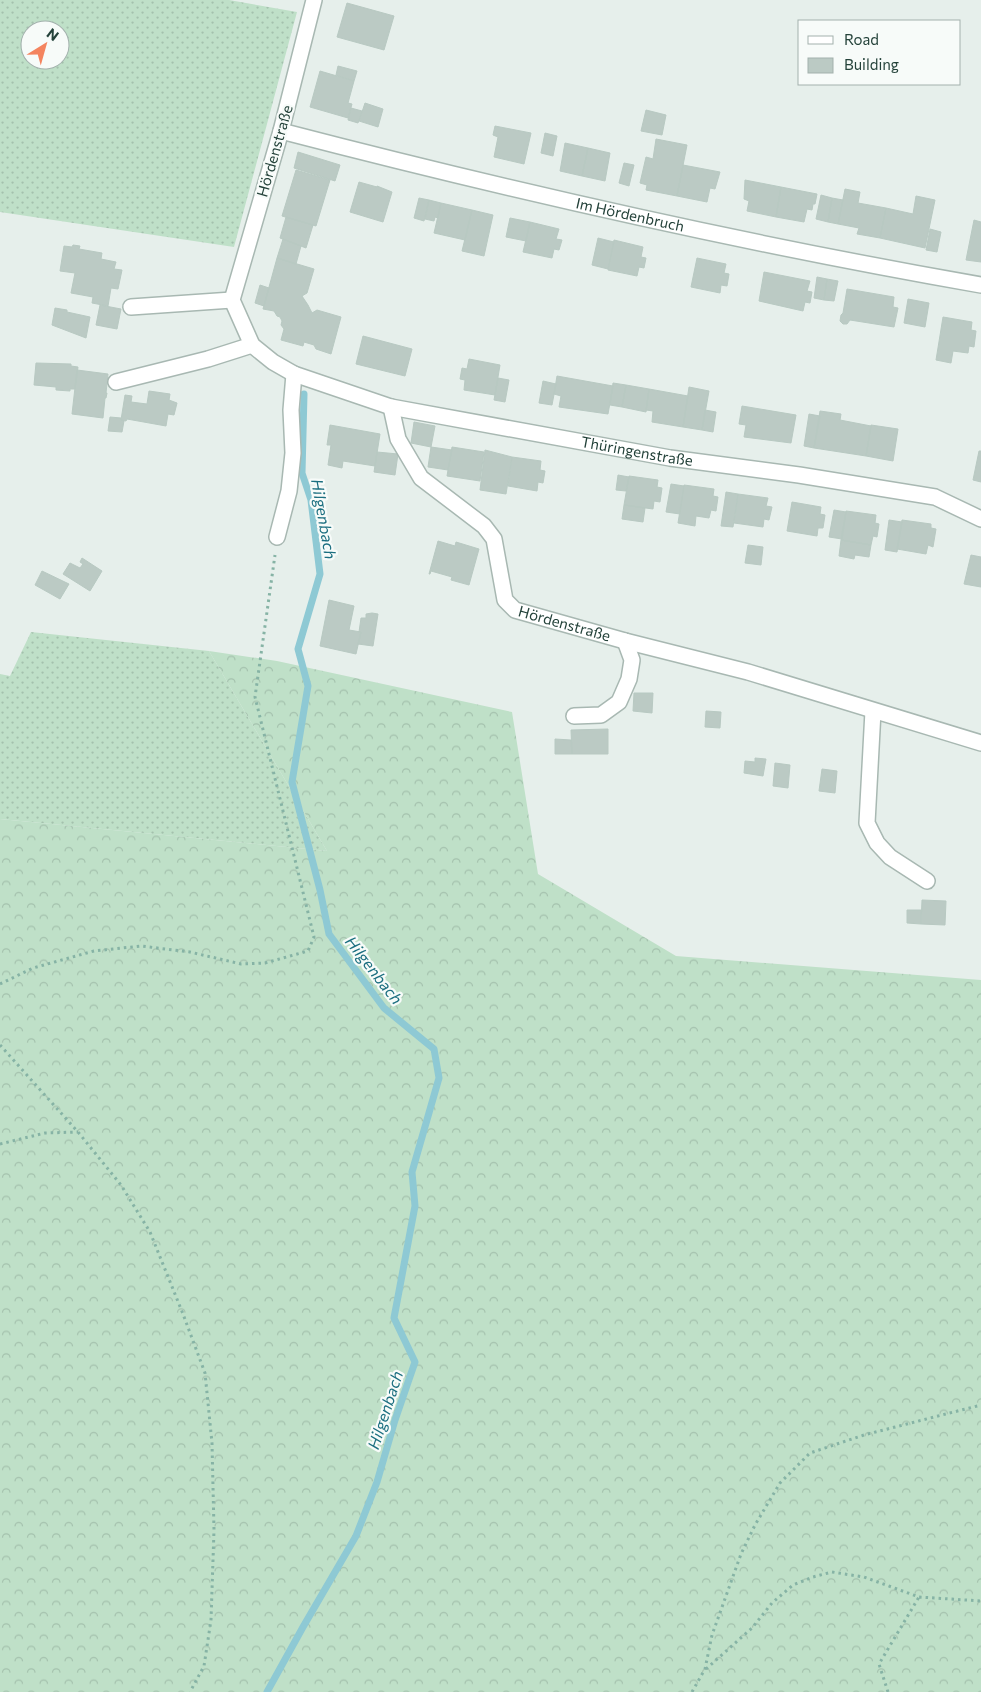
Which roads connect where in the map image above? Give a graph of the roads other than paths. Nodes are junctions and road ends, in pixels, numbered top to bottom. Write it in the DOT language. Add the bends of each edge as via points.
graph roads {
  1 [pos="314,0"];
  2 [pos="281,131"];
  3 [pos="981,285"];
  4 [pos="232,300"];
  5 [pos="131,307"];
  6 [pos="252,345"];
  7 [pos="294,374"];
  8 [pos="116,382"];
  9 [pos="391,407"];
  10 [pos="981,519"];
  11 [pos="277,537"];
  12 [pos="625,641"];
  13 [pos="872,711"];
  14 [pos="574,716"];
  15 [pos="981,743"];
  16 [pos="928,881"];
  1 -- 2 [label="street, Hördenstraße"];
  2 -- 3 [label="street, Im Hördenbruch" via="444,173 674,225"];
  2 -- 4 [label="street, Hördenstraße"];
  4 -- 5 [label="street"];
  4 -- 6 [label="street"];
  6 -- 7 [label="street"];
  6 -- 8 [label="street"];
  7 -- 9 [label="street, Thüringenstraße"];
  7 -- 11 [label="street" via="291,410 293,453"];
  9 -- 10 [label="street, Thüringenstraße" via="670,458 935,497"];
  9 -- 12 [label="street, Hördenstraße" via="398,439 421,478 484,526 494,539 505,600 515,610"];
  12 -- 13 [label="street, Hördenstraße" via="748,672"];
  12 -- 14 [label="street, Hördenstraße" via="632,660 629,679 619,702 601,715"];
  13 -- 15 [label="street, Hördenstraße"];
  13 -- 16 [label="street" via="867,823 876,843 890,857"];
}
